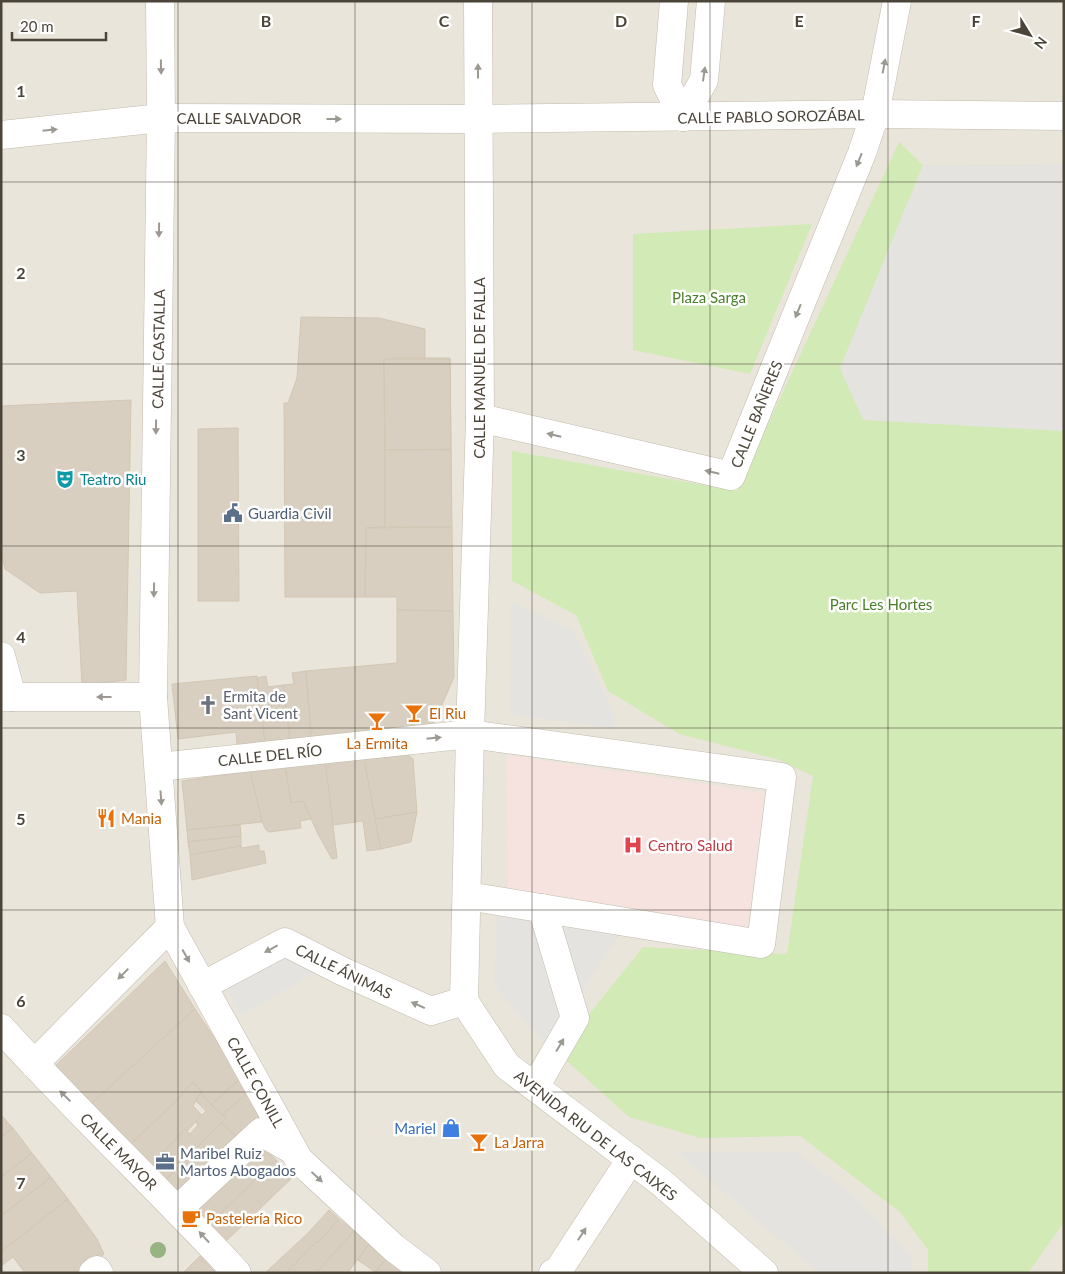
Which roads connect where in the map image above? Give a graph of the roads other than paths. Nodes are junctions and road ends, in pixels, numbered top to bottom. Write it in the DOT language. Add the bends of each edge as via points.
graph roads {
  1 [pos="160,1"];
  2 [pos="478,1"];
  3 [pos="674,1"];
  4 [pos="711,1"];
  5 [pos="897,1"];
  6 [pos="875,114"];
  7 [pos="1064,116"];
  8 [pos="683,117"];
  9 [pos="161,118"];
  10 [pos="478,120"];
  11 [pos="1,135"];
  12 [pos="480,418"];
  13 [pos="1,656"];
  14 [pos="153,698"];
  15 [pos="5,700"];
  16 [pos="470,734"];
  17 [pos="159,767"];
  18 [pos="466,896"];
  19 [pos="542,908"];
  20 [pos="170,927"];
  21 [pos="202,986"];
  22 [pos="464,1001"];
  23 [pos="1,1028"];
  24 [pos="34,1064"];
  25 [pos="535,1087"];
  26 [pos="294,1150"];
  27 [pos="631,1160"];
  28 [pos="177,1210"];
  29 [pos="237,1273"];
  30 [pos="427,1273"];
  31 [pos="553,1273"];
  32 [pos="764,1273"];
  1 -- 9 [label="street, CALLE CASTALLA, one-way"];
  10 -- 2 [label="street, CALLE MANUEL DE FALLA, one-way"];
  3 -- 8 [label="street" via="667,84"];
  8 -- 4 [label="street, one-way" via="704,80"];
  6 -- 5 [label="street, one-way"];
  6 -- 7 [label="street, CALLE PABLO SOROZÁBAL"];
  6 -- 8 [label="street, CALLE PABLO SOROZÁBAL"];
  6 -- 12 [label="street, CALLE BAÑERES, one-way" via="731,476"];
  8 -- 10 [label="street, CALLE PABLO SOROZÁBAL"];
  9 -- 10 [label="street, CALLE SALVADOR, one-way"];
  11 -- 9 [label="street, CALLE SALVADOR, one-way"];
  9 -- 14 [label="street, CALLE CASTALLA, one-way"];
  10 -- 12 [label="street, CALLE MANUEL DE FALLA"];
  12 -- 16 [label="street, CALLE MANUEL DE FALLA"];
  13 -- 15 [label="street"];
  14 -- 15 [label="street, one-way"];
  14 -- 17 [label="street, CALLE CASTALLA"];
  17 -- 16 [label="street, CALLE DEL RÍO, one-way"];
  16 -- 18 [label="street"];
  16 -- 19 [label="street, CALLE DEL RÍO" via="782,777 761,944"];
  17 -- 20 [label="street, CALLE CASTALLA, one-way"];
  18 -- 19 [label="street"];
  18 -- 22 [label="street"];
  25 -- 19 [label="street, one-way" via="575,1018"];
  20 -- 21 [label="street, CALLE CONILL, one-way"];
  20 -- 24 [label="street, one-way"];
  22 -- 21 [label="street, CALLE ÁNIMAS, one-way" via="431,1011 285,942"];
  21 -- 26 [label="street, CALLE CONILL"];
  22 -- 25 [label="street, AVENIDA RIU DE LAS CAIXES" via="508,1066"];
  23 -- 24 [label="street, CALLE MAYOR"];
  28 -- 24 [label="street, CALLE MAYOR, one-way"];
  25 -- 27 [label="street, AVENIDA RIU DE LAS CAIXES"];
  26 -- 28 [label="street" via="262,1132"];
  26 -- 30 [label="street, CALLE CONILL, one-way" via="299,1160 394,1248"];
  31 -- 27 [label="street, one-way" via="558,1271"];
  27 -- 32 [label="street, AVENIDA RIU DE LAS CAIXES" via="662,1182"];
  29 -- 28 [label="street, CALLE MAYOR, one-way"];
}
